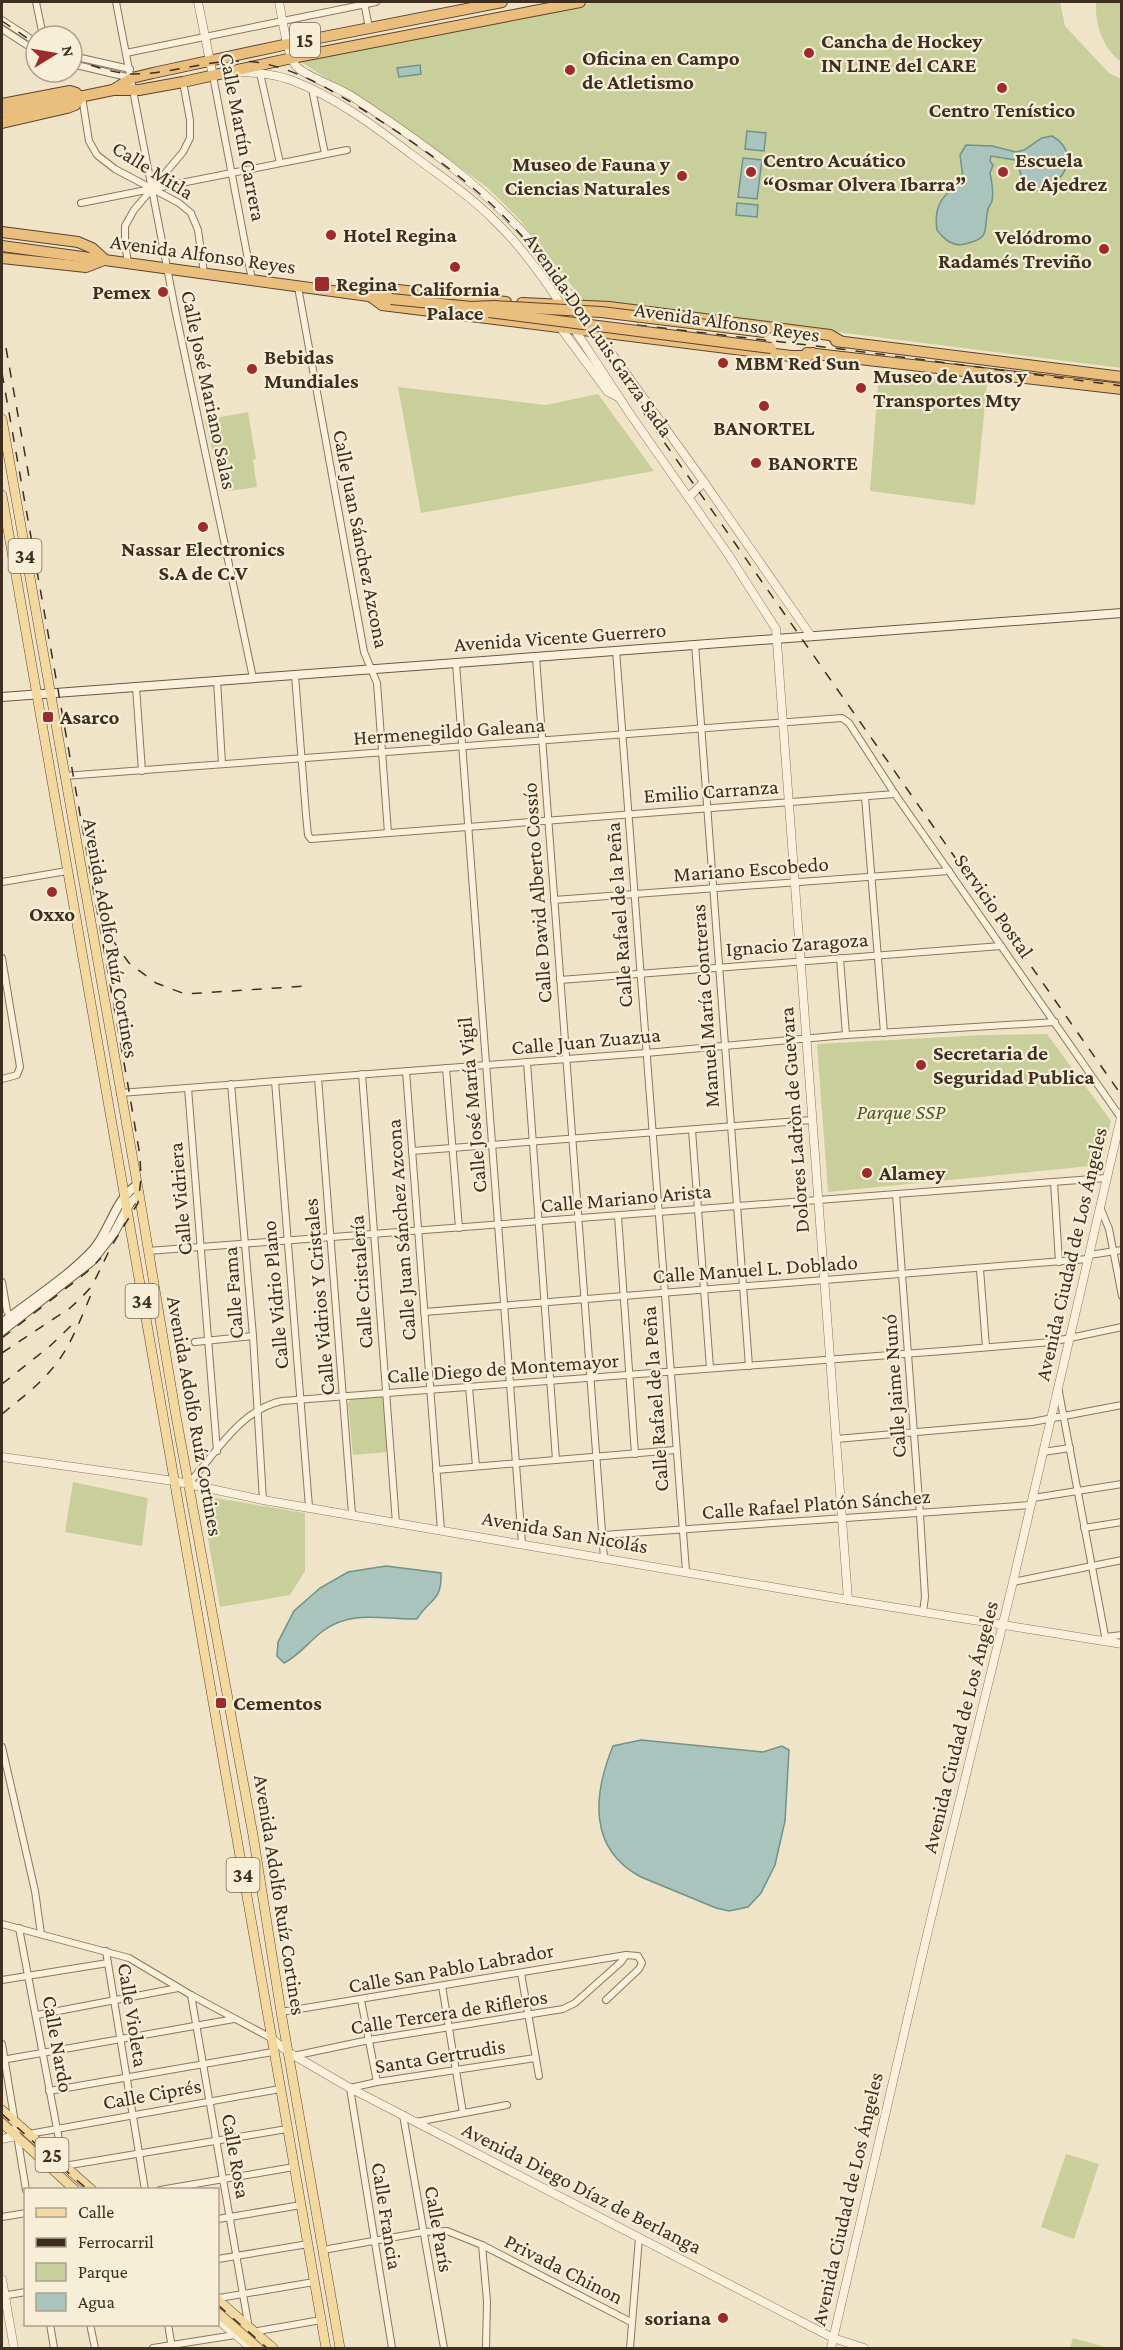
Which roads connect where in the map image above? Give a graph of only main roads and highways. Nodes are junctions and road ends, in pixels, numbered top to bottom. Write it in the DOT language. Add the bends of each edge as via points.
graph roads {
  1 [pos="502,2"];
  2 [pos="550,2"];
  3 [pos="580,2"];
  4 [pos="492,18"];
  5 [pos="113,90"];
  6 [pos="81,97"];
  7 [pos="2,104"];
  8 [pos="2,113"];
  9 [pos="2,123"];
  10 [pos="2,232"];
  11 [pos="2,239"];
  12 [pos="2,246"];
  13 [pos="30,249"];
  14 [pos="2,258"];
  15 [pos="104,259"];
  16 [pos="370,296"];
  17 [pos="520,303"];
  18 [pos="560,304"];
  19 [pos="577,304"];
  20 [pos="471,307"];
  21 [pos="530,322"];
  22 [pos="556,326"];
  23 [pos="574,329"];
  24 [pos="842,342"];
  25 [pos="813,353"];
  26 [pos="1057,369"];
  27 [pos="1122,376"];
  28 [pos="1077,384"];
  29 [pos="1122,389"];
  30 [pos="2,419"];
  31 [pos="2,495"];
  32 [pos="1122,613"];
  33 [pos="49,693"];
  34 [pos="37,694"];
  35 [pos="2,697"];
  36 [pos="129,1140"];
  37 [pos="115,1145"];
  38 [pos="138,1190"];
  39 [pos="125,1197"];
  40 [pos="127,1208"];
  41 [pos="153,1280"];
  42 [pos="138,1281"];
  43 [pos="6,1313"];
  44 [pos="2,1323"];
  45 [pos="2,1331"];
  46 [pos="2,2110"];
  47 [pos="2,2123"];
  48 [pos="66,2185"];
  49 [pos="90,2188"];
  50 [pos="219,2299"];
  51 [pos="219,2314"];
  52 [pos="258,2349"];
  53 [pos="276,2349"];
  54 [pos="326,2349"];
  55 [pos="340,2349"];
  1 -- 5 [label="highway, 15" via="131,73"];
  2 -- 4 [label="highway"];
  3 -- 4 [label="highway, 15"];
  4 -- 5 [label="highway, 15" via="183,82"];
  5 -- 6 [label="highway, 15"];
  6 -- 7 [label="highway" via="70,91"];
  6 -- 8 [label="highway, 15"];
  6 -- 9 [label="highway" via="68,108"];
  10 -- 15 [label="highway" via="78,242"];
  11 -- 13 [label="highway"];
  12 -- 13 [label="highway, Avenida Alfonso Reyes"];
  13 -- 15 [label="highway, Avenida Alfonso Reyes"];
  14 -- 15 [label="highway" via="86,267"];
  15 -- 16 [label="highway, Avenida Alfonso Reyes"];
  16 -- 17 [label="highway" via="389,289"];
  16 -- 20 [label="highway, Avenida Alfonso Reyes, bridge"];
  16 -- 21 [label="highway" via="382,305"];
  17 -- 18 [label="highway"];
  17 -- 21 [label="highway"];
  18 -- 19 [label="highway"];
  18 -- 22 [label="highway"];
  19 -- 23 [label="highway"];
  19 -- 24 [label="highway" via="830,335"];
  20 -- 24 [label="highway, Avenida Alfonso Reyes, bridge" via="601,312"];
  20 -- 25 [label="highway, Avenida Alfonso Reyes, bridge"];
  21 -- 22 [label="highway"];
  22 -- 23 [label="highway"];
  23 -- 25 [label="highway" via="791,356"];
  24 -- 26 [label="highway, Avenida Alfonso Reyes"];
  25 -- 28 [label="highway, Avenida Alfonso Reyes"];
  26 -- 27 [label="highway, Avenida Alfonso Reyes"];
  26 -- 28 [label="highway"];
  28 -- 29 [label="highway, Avenida Alfonso Reyes"];
  30 -- 33 [label="main road, Avenida Adolfo Ruíz Cortines / 34"];
  31 -- 34 [label="main road, Avenida Adolfo Ruíz Cortines / 34"];
  32 -- 33 [label="main road, Avenida Vicente Guerrero"];
  33 -- 34 [label="main road, Avenida Vicente Guerrero"];
  33 -- 36 [label="main road, Avenida Adolfo Ruíz Cortines / 34"];
  34 -- 35 [label="main road, Avenida Vicente Guerrero"];
  34 -- 37 [label="main road, Avenida Adolfo Ruíz Cortines / 34"];
  36 -- 37 [label="main road" via="122,1147"];
  36 -- 38 [label="main road, Avenida Adolfo Ruíz Cortines / 34"];
  37 -- 39 [label="main road, Avenida Adolfo Ruíz Cortines / 34"];
  38 -- 39 [label="main road"];
  38 -- 40 [label="main road"];
  38 -- 41 [label="main road, Avenida Adolfo Ruíz Cortines / 34"];
  39 -- 40 [label="main road, Avenida Adolfo Ruíz Cortines / 34"];
  39 -- 43 [label="main road" via="106,1233 88,1255"];
  40 -- 42 [label="main road, Avenida Adolfo Ruíz Cortines / 34"];
  40 -- 45 [label="main road" via="92,1262"];
  41 -- 42 [label="main road" via="145,1277"];
  41 -- 55 [label="main road, Avenida Adolfo Ruíz Cortines / 34"];
  42 -- 54 [label="main road, Avenida Adolfo Ruíz Cortines / 34"];
  43 -- 44 [label="main road"];
  46 -- 49 [label="main road, 25"];
  47 -- 48 [label="main road, 25"];
  50 -- 53 [label="main road"];
  51 -- 52 [label="main road"];
}
